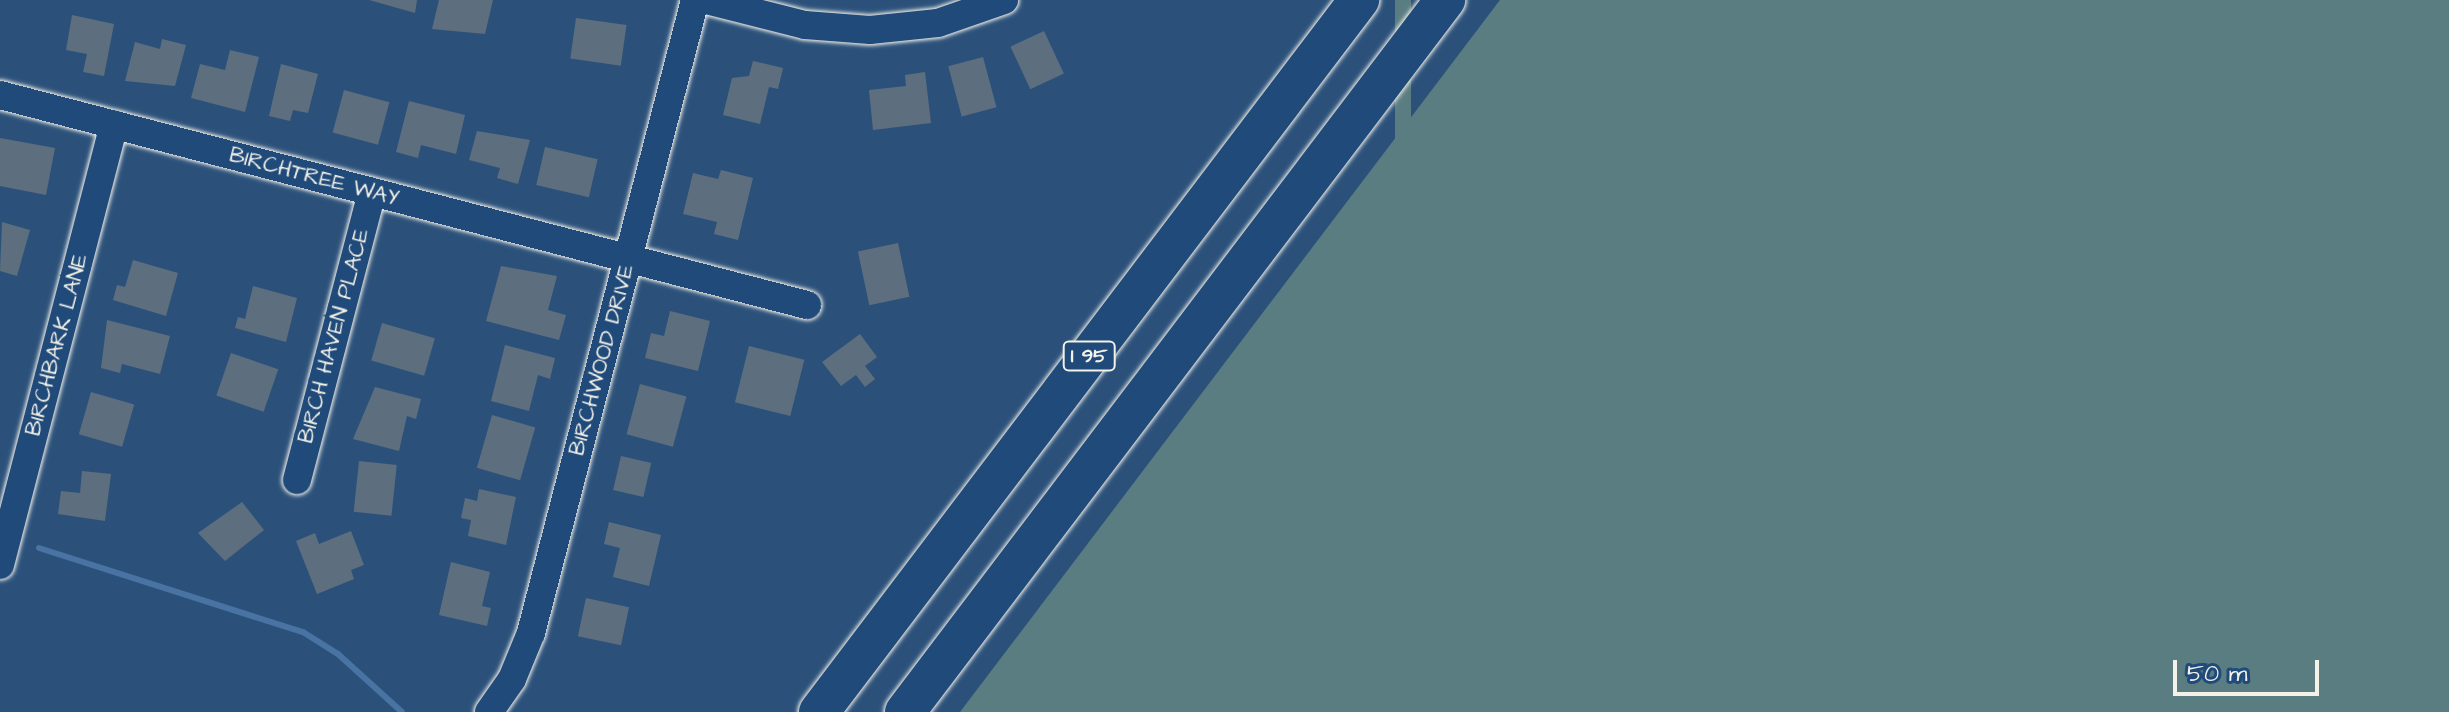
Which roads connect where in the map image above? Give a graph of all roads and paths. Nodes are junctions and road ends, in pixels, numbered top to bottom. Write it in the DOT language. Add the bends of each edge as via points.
graph roads {
  1 [pos="695,0"];
  2 [pos="706,0"];
  3 [pos="1004,0"];
  4 [pos="1359,0"];
  5 [pos="1445,0"];
  6 [pos="0,95"];
  7 [pos="114,125"];
  8 [pos="372,193"];
  9 [pos="629,258"];
  10 [pos="807,305"];
  11 [pos="297,480"];
  12 [pos="0,565"];
  13 [pos="489,712"];
  14 [pos="819,712"];
  15 [pos="905,712"];
  1 -- 9 [label="street, BIRCHWOOD DRIVE"];
  2 -- 3 [label="street" via="805,25 870,30 938,23"];
  4 -- 14 [label="highway, I 95"];
  5 -- 15 [label="highway"];
  6 -- 7 [label="street, BIRCHTREE WAY"];
  7 -- 8 [label="street, BIRCHTREE WAY"];
  7 -- 12 [label="street, BIRCHBARK LANE"];
  8 -- 9 [label="street, BIRCHTREE WAY"];
  8 -- 11 [label="street, BIRCH HAVEN PLACE"];
  9 -- 10 [label="street, BIRCHTREE WAY"];
  9 -- 13 [label="street, BIRCHWOOD DRIVE" via="527,646"];
}
